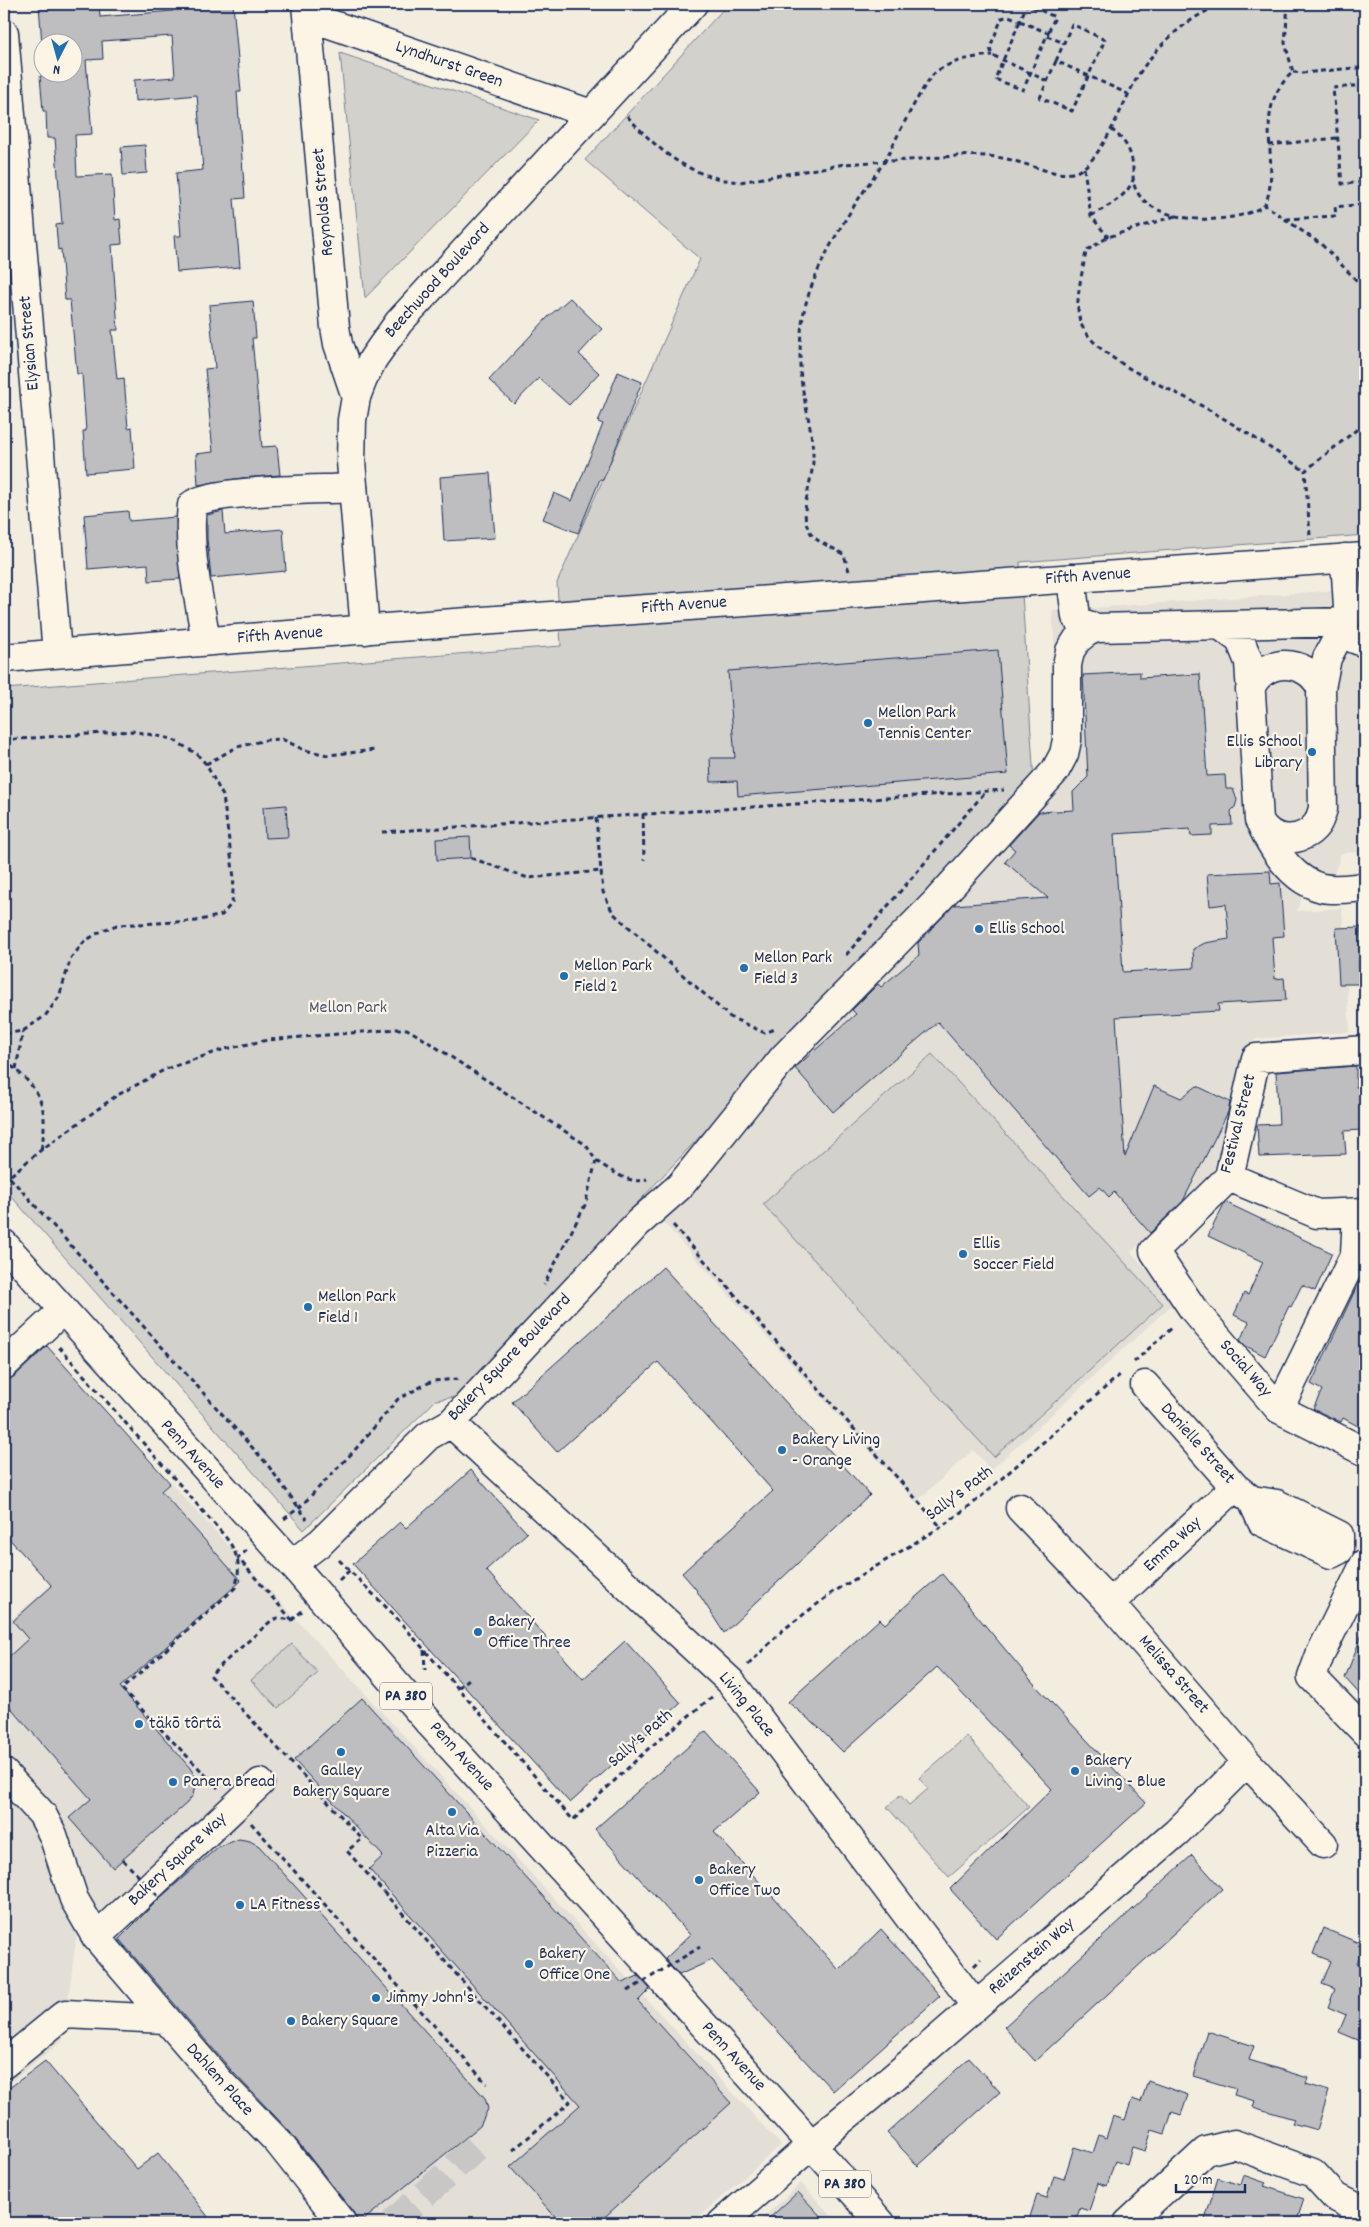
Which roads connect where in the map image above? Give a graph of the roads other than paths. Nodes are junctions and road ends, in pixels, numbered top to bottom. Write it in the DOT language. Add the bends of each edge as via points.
graph roads {
  1 [pos="693,4"];
  2 [pos="307,10"];
  3 [pos="4,33"];
  4 [pos="591,114"];
  5 [pos="356,397"];
  6 [pos="353,488"];
  7 [pos="1355,558"];
  8 [pos="1071,578"];
  9 [pos="1221,626"];
  10 [pos="1096,628"];
  11 [pos="364,630"];
  12 [pos="1351,633"];
  13 [pos="206,641"];
  14 [pos="57,653"];
  15 [pos="4,658"];
  16 [pos="1321,688"];
  17 [pos="1250,690"];
  18 [pos="1264,828"];
  19 [pos="1365,887"];
  20 [pos="1365,1050"];
  21 [pos="1229,1177"];
  22 [pos="1361,1212"];
  23 [pos="4,1244"];
  24 [pos="1154,1251"];
  25 [pos="1360,1256"];
  26 [pos="63,1310"];
  27 [pos="4,1365"];
  28 [pos="1145,1385"];
  29 [pos="1279,1409"];
  30 [pos="451,1423"];
  31 [pos="1365,1452"];
  32 [pos="1244,1494"];
  33 [pos="1020,1508"];
  34 [pos="1365,1562"];
  35 [pos="292,1564"];
  36 [pos="1110,1603"];
  37 [pos="1365,1732"];
  38 [pos="1247,1762"];
  39 [pos="4,1773"];
  40 [pos="260,1783"];
  41 [pos="1323,1844"];
  42 [pos="96,1937"];
  43 [pos="976,2006"];
  44 [pos="165,2019"];
  45 [pos="4,2064"];
  46 [pos="810,2146"];
  47 [pos="1365,2212"];
  48 [pos="340,2223"];
  49 [pos="722,2223"];
  50 [pos="881,2223"];
  51 [pos="1128,2223"];
  1 -- 4 [label="main road, Beechwood Boulevard"];
  2 -- 4 [label="main road, Lyndhurst Green"];
  2 -- 5 [label="main road, Reynolds Street" via="335,327"];
  3 -- 14 [label="main road, Elysian Street"];
  4 -- 5 [label="main road, Beechwood Boulevard" via="399,322 372,360"];
  5 -- 6 [label="main road, Beechwood Boulevard" via="350,442"];
  6 -- 11 [label="main road, Beechwood Boulevard"];
  6 -- 13 [label="main road" via="241,494 198,500 192,505 190,522 196,586"];
  7 -- 8 [label="main road, Fifth Avenue"];
  7 -- 12 [label="main road" via="1348,607"];
  8 -- 10 [label="main road" via="1076,617"];
  8 -- 11 [label="main road, Fifth Avenue"];
  9 -- 10 [label="main road"];
  9 -- 12 [label="main road"];
  9 -- 17 [label="main road" via="1231,631 1244,647 1249,662"];
  10 -- 30 [label="main road, Bakery Square Boulevard" via="1077,640 1070,651 1067,665 1067,740 1055,771 937,901 784,1057 680,1186 638,1223"];
  11 -- 13 [label="main road, Fifth Avenue"];
  12 -- 16 [label="main road" via="1327,658"];
  13 -- 14 [label="main road, Fifth Avenue"];
  14 -- 15 [label="main road, Fifth Avenue"];
  16 -- 17 [label="main road" via="1310,672 1289,666 1264,670"];
  16 -- 18 [label="main road" via="1324,796 1318,822 1304,834 1288,839"];
  17 -- 18 [label="main road" via="1258,806"];
  18 -- 19 [label="main road" via="1272,847 1301,877 1315,886 1333,889"];
  20 -- 21 [label="main road, Festival Street" via="1256,1058"];
  21 -- 22 [label="main road" via="1317,1214"];
  21 -- 24 [label="main road, Festival Street"];
  22 -- 25 [label="main road"];
  23 -- 26 [label="main road, Penn Avenue / PA 380"];
  24 -- 29 [label="main road, Social Way" via="1193,1309"];
  25 -- 29 [label="main road"];
  26 -- 27 [label="main road"];
  26 -- 35 [label="main road, Penn Avenue / PA 380"];
  28 -- 32 [label="main road, Danielle Street"];
  29 -- 31 [label="main road, Social Way"];
  30 -- 35 [label="main road, Bakery Square Boulevard" via="428,1436 321,1542"];
  30 -- 43 [label="main road, Living Place" via="731,1682"];
  32 -- 36 [label="main road, Emma Way"];
  33 -- 36 [label="main road, Melissa Street"];
  34 -- 37 [label="main road" via="1312,1677"];
  35 -- 46 [label="main road, Penn Avenue / PA 380" via="426,1719"];
  36 -- 38 [label="main road, Melissa Street"];
  38 -- 41 [label="main road, Melissa Street"];
  38 -- 43 [label="main road, Reizenstein Way" via="1177,1832"];
  39 -- 42 [label="main road, Dahlem Place" via="42,1814 54,1835 74,1899"];
  40 -- 42 [label="main road, Bakery Square Way"];
  42 -- 44 [label="main road, Dahlem Place"];
  43 -- 46 [label="main road, Reizenstein Way"];
  44 -- 45 [label="main road" via="65,2014"];
  44 -- 48 [label="main road, Dahlem Place" via="278,2142"];
  46 -- 49 [label="main road, Reizenstein Way"];
  46 -- 50 [label="main road, Penn Avenue / PA 380"];
  47 -- 51 [label="main road" via="1335,2197 1313,2172 1234,2144 1206,2151"];
}
